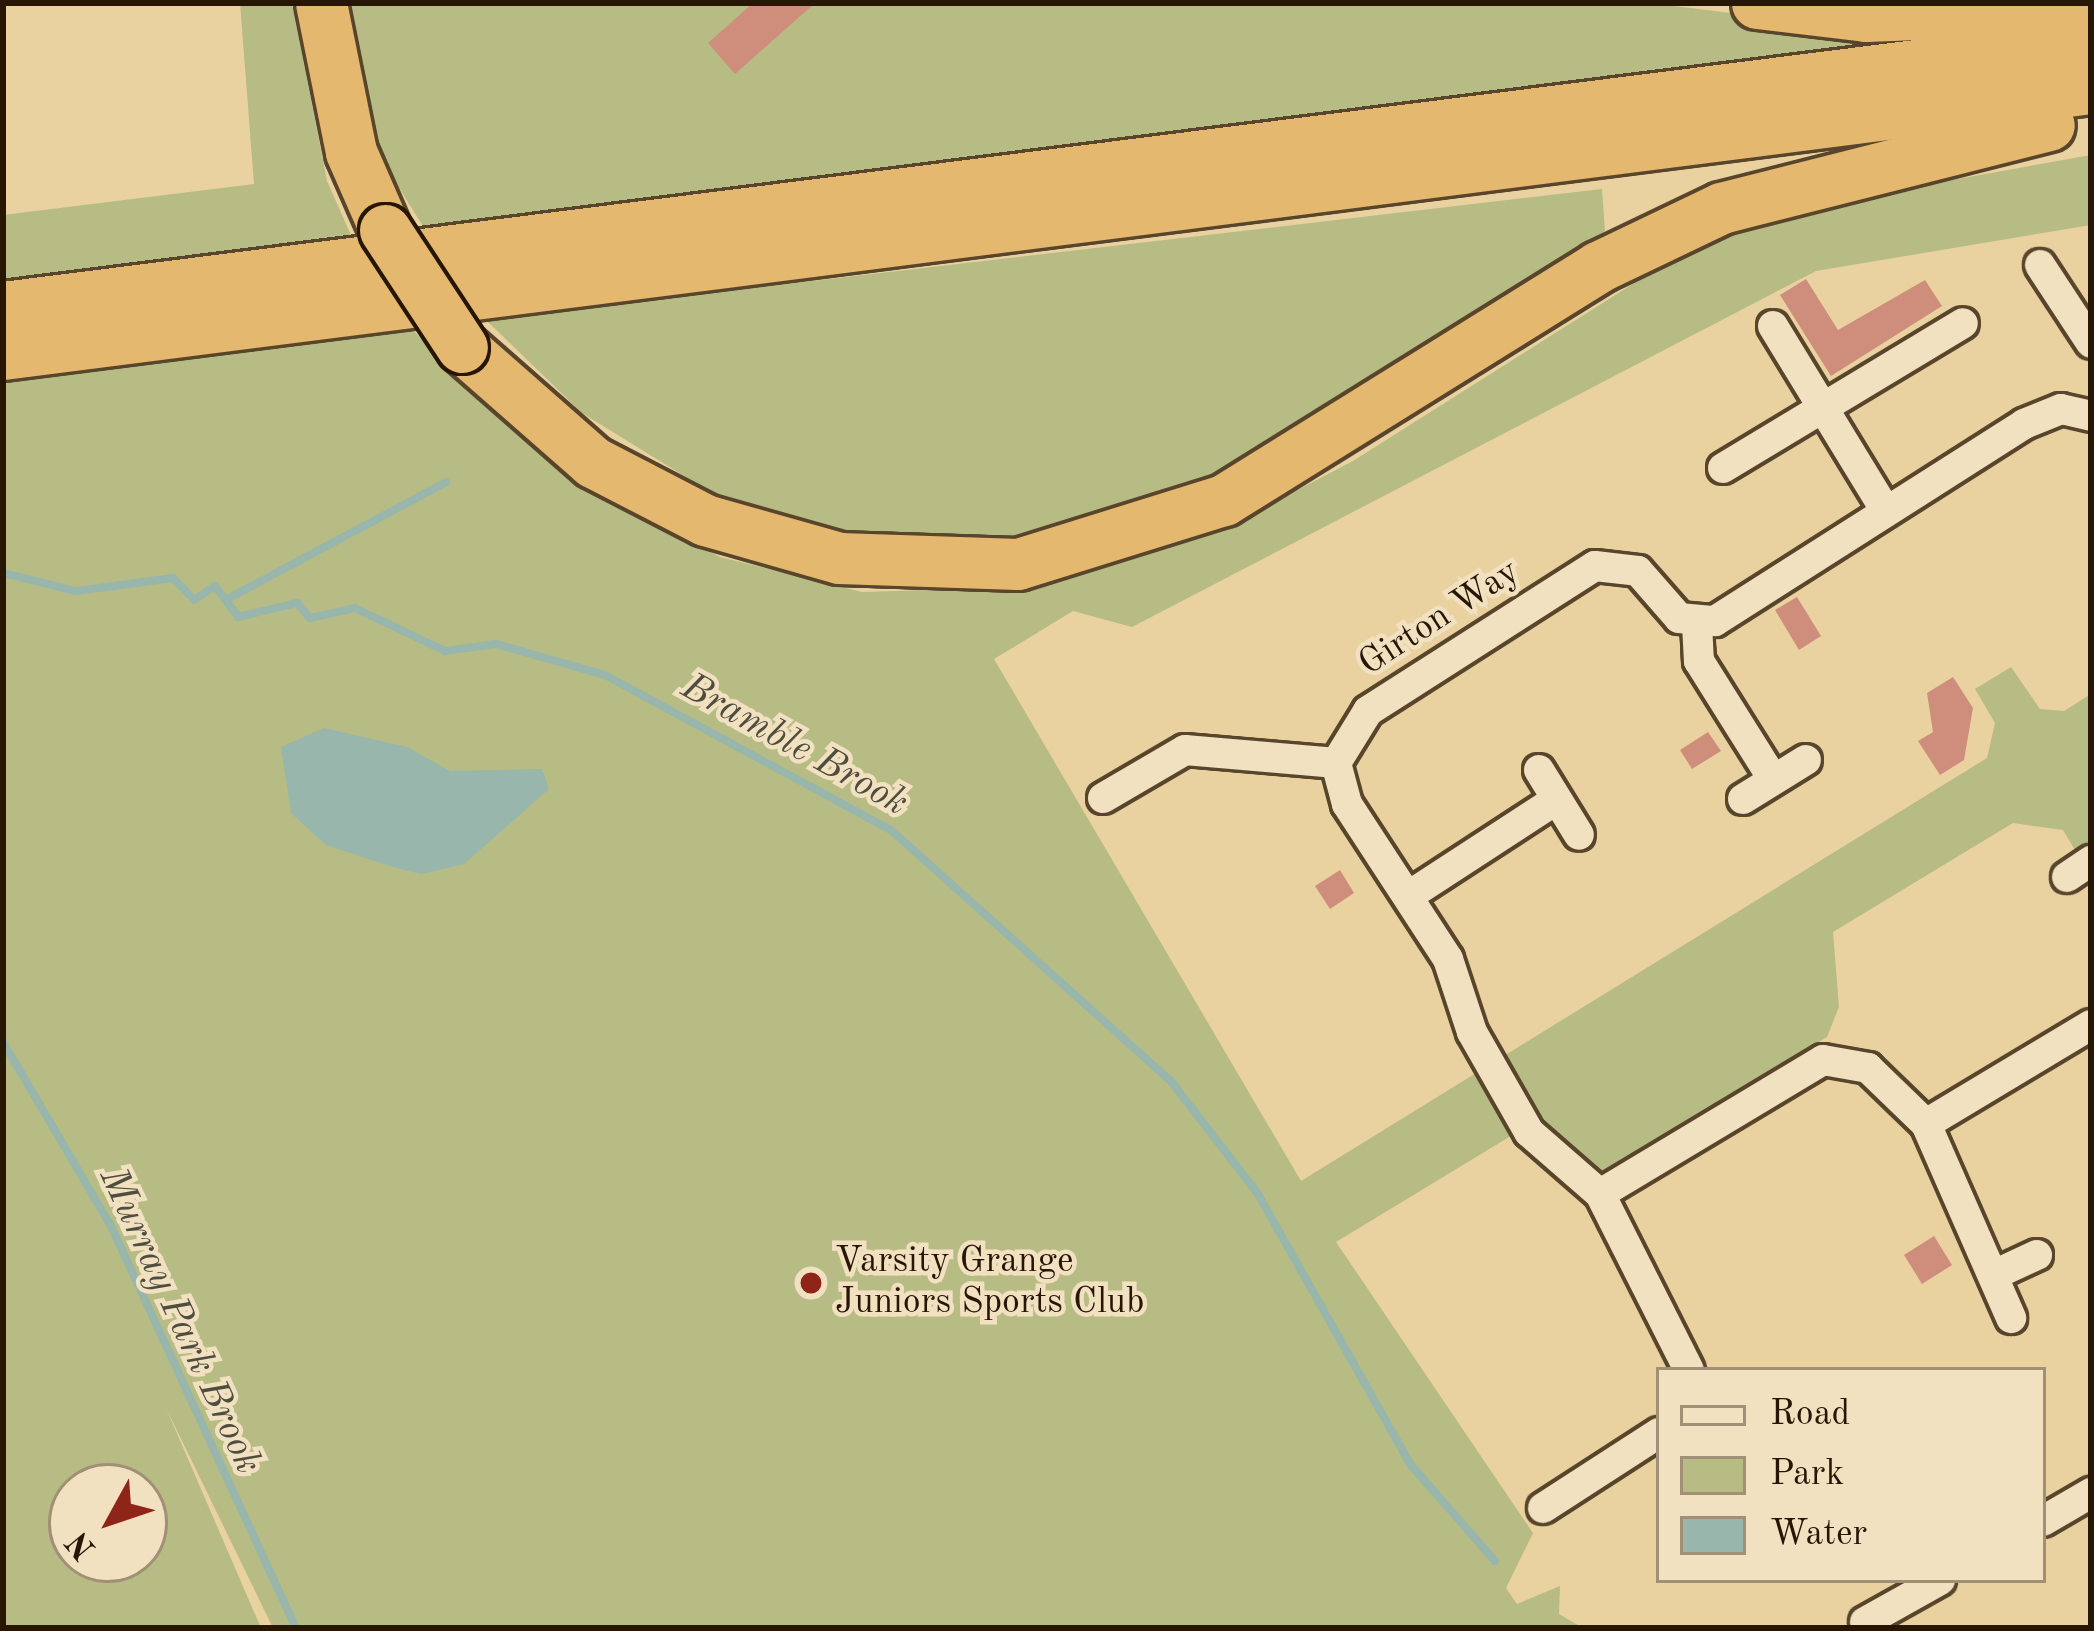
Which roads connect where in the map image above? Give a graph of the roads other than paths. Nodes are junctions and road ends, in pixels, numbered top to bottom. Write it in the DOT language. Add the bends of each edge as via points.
graph roads {
  1 [pos="321,3"];
  2 [pos="1757,3"];
  3 [pos="2091,7"];
  4 [pos="2091,43"];
  5 [pos="2091,88"];
  6 [pos="2091,117"];
  7 [pos="2040,266"];
  8 [pos="3,307"];
  9 [pos="1963,323"];
  10 [pos="1773,326"];
  11 [pos="2091,344"];
  12 [pos="3,355"];
  13 [pos="1821,408"];
  14 [pos="2091,416"];
  15 [pos="1723,467"];
  16 [pos="1886,511"];
  17 [pos="1697,624"];
  18 [pos="1806,760"];
  19 [pos="1336,763"];
  20 [pos="1540,770"];
  21 [pos="1772,779"];
  22 [pos="1103,798"];
  23 [pos="1743,799"];
  24 [pos="1556,800"];
  25 [pos="1579,836"];
  26 [pos="1410,895"];
  27 [pos="2091,1024"];
  28 [pos="1926,1124"];
  29 [pos="1600,1195"];
  30 [pos="2037,1255"];
  31 [pos="1998,1273"];
  32 [pos="2011,1318"];
  33 [pos="1687,1367"];
  34 [pos="1656,1435"];
  35 [pos="2091,1493"];
  36 [pos="1544,1508"];
  37 [pos="2046,1519"];
  38 [pos="1936,1583"];
  39 [pos="1885,1619"];
  1 -- 6 [label="highway, bridge" via="351,152 385,230 462,347 593,462 704,520 839,558 1018,564 1224,500 1598,267 1721,208"];
  2 -- 3 [label="highway" via="1866,16"];
  4 -- 8 [label="highway"];
  5 -- 12 [label="highway"];
  7 -- 11 [label="street"];
  9 -- 13 [label="street"];
  10 -- 13 [label="street"];
  13 -- 15 [label="street"];
  13 -- 16 [label="street"];
  14 -- 16 [label="street" via="2061,409 2024,424"];
  16 -- 17 [label="street"];
  17 -- 19 [label="street, Girton Way" via="1638,571 1595,566 1368,711"];
  17 -- 21 [label="street" via="1699,662"];
  18 -- 21 [label="street"];
  19 -- 22 [label="street" via="1186,750"];
  19 -- 26 [label="street" via="1347,804"];
  20 -- 24 [label="street"];
  21 -- 23 [label="street"];
  24 -- 25 [label="street"];
  24 -- 26 [label="street"];
  26 -- 29 [label="street" via="1529,1132"];
  27 -- 28 [label="street"];
  28 -- 29 [label="street" via="1868,1068 1838,1056"];
  28 -- 31 [label="street" via="1930,1154"];
  29 -- 33 [label="street"];
  30 -- 31 [label="street"];
  31 -- 32 [label="street"];
  34 -- 36 [label="street"];
  35 -- 37 [label="street"];
  38 -- 39 [label="street"];
}
